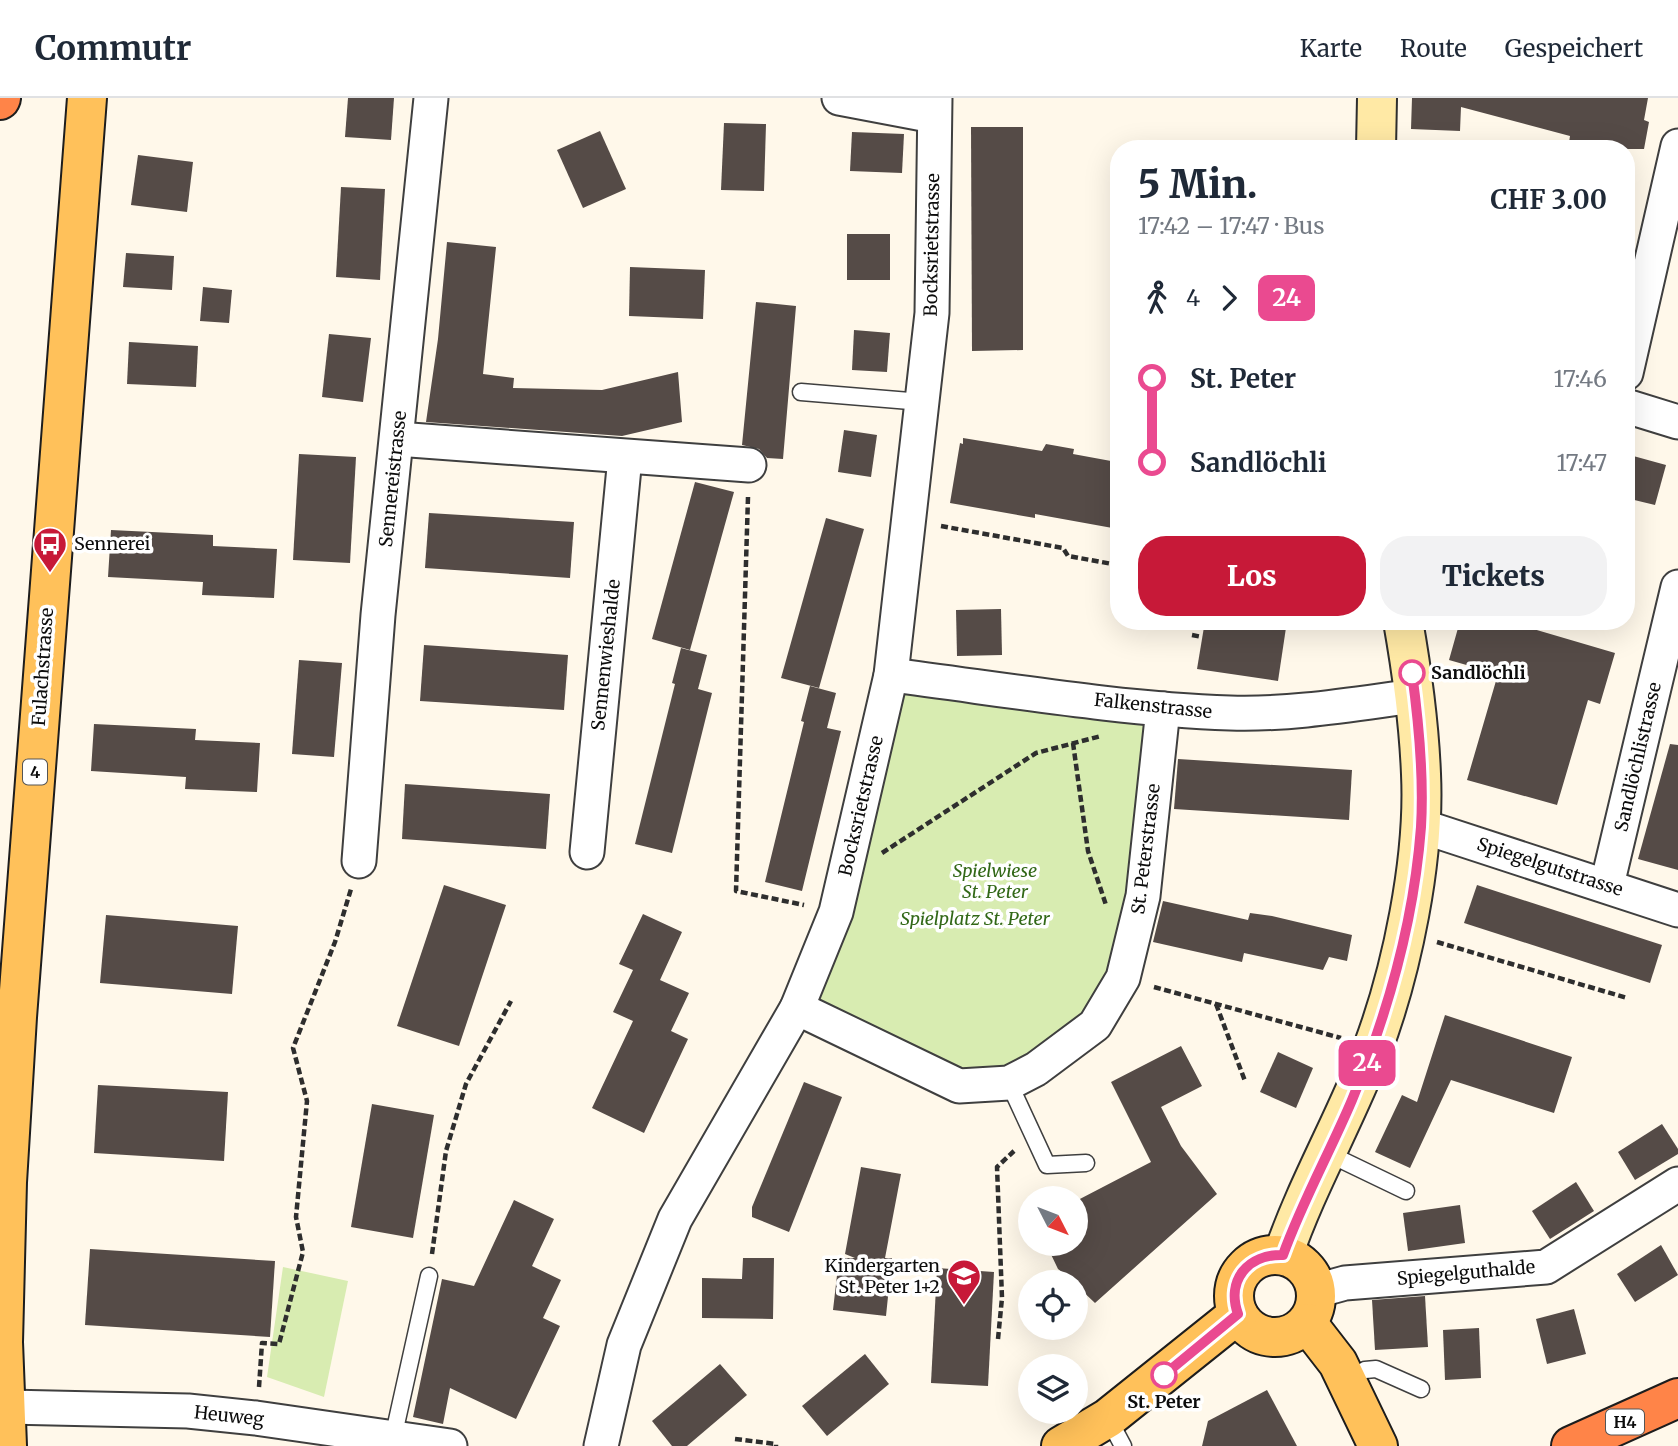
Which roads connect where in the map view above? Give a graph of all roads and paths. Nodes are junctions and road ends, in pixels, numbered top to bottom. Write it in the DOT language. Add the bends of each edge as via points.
graph roads {
  1 [pos="87,98"];
  2 [pos="431,98"];
  3 [pos="839,98"];
  4 [pos="1377,98"];
  5 [pos="934,107"];
  6 [pos="1376,140"];
  7 [pos="1678,146"];
  8 [pos="1635,334"];
  9 [pos="802,392"];
  10 [pos="922,402"];
  11 [pos="1635,409"];
  12 [pos="1678,422"];
  13 [pos="397,439"];
  14 [pos="625,457"];
  15 [pos="749,465"];
  16 [pos="908,521"];
  17 [pos="1110,564"];
  18 [pos="1678,587"];
  19 [pos="1404,630"];
  20 [pos="1192,635"];
  21 [pos="1202,637"];
  22 [pos="891,675"];
  23 [pos="1415,696"];
  24 [pos="1163,709"];
  25 [pos="1106,735"];
  26 [pos="1073,743"];
  27 [pos="1421,826"];
  28 [pos="587,852"];
  29 [pos="359,861"];
  30 [pos="844,878"];
  31 [pos="1607,886"];
  32 [pos="1108,910"];
  33 [pos="1678,910"];
  34 [pos="836,912"];
  35 [pos="1405,933"];
  36 [pos="1123,978"];
  37 [pos="1627,998"];
  38 [pos="511,1001"];
  39 [pos="1216,1003"];
  40 [pos="797,1008"];
  41 [pos="1373,1046"];
  42 [pos="1245,1081"];
  43 [pos="1009,1083"];
  44 [pos="1032,1133"];
  45 [pos="1327,1153"];
  46 [pos="1086,1163"];
  47 [pos="1678,1184"];
  48 [pos="1406,1191"];
  49 [pos="1283,1255"];
  50 [pos="429,1276"];
  51 [pos="1312,1307"];
  52 [pos="1238,1314"];
  53 [pos="998,1339"];
  54 [pos="1421,1388"];
  55 [pos="1351,1389"];
  56 [pos="1678,1398"];
  57 [pos="7,1407"];
  58 [pos="256,1418"];
  59 [pos="1116,1432"];
  60 [pos="393,1438"];
  61 [pos="357,1439"];
  62 [pos="735,1439"];
  63 [pos="7,1446"];
  64 [pos="450,1446"];
  65 [pos="601,1446"];
  66 [pos="776,1446"];
  67 [pos="1061,1446"];
  68 [pos="1378,1446"];
  69 [pos="1571,1446"];
  1 -- 57 [label="main road, Fulachstrasse / 4" via="7,1168 3,1342"];
  2 -- 13 [label="street, Sennereistrasse"];
  3 -- 5 [label="street, Bocksrietstrasse"];
  4 -- 6 [label="street"];
  5 -- 10 [label="street, Bocksrietstrasse" via="932,313"];
  7 -- 8 [label="street"];
  9 -- 10 [label="lane"];
  10 -- 16 [label="street, Bocksrietstrasse"];
  11 -- 12 [label="street"];
  13 -- 14 [label="street"];
  13 -- 29 [label="street, Sennereistrasse"];
  14 -- 15 [label="street"];
  14 -- 28 [label="street, Sennenwieshalde"];
  15 -- 34 [label="path" via="736,891"];
  16 -- 17 [label="path" via="1063,548 1068,556"];
  16 -- 22 [label="street, Bocksrietstrasse"];
  18 -- 31 [label="street, Sandlöchlistrasse"];
  19 -- 23 [label="street"];
  20 -- 21 [label="path"];
  22 -- 24 [label="street, Falkenstrasse"];
  22 -- 30 [label="street, Bocksrietstrasse"];
  23 -- 24 [label="street, Falkenstrasse" via="1283,712"];
  23 -- 27 [label="street"];
  24 -- 36 [label="street, St. Peterstrasse" via="1143,896"];
  25 -- 26 [label="path"];
  26 -- 30 [label="path" via="1037,753"];
  26 -- 32 [label="path" via="1088,851"];
  27 -- 31 [label="street, Spiegelgutstrasse"];
  27 -- 35 [label="street"];
  29 -- 58 [label="path" via="335,942 293,1048 307,1101 296,1217 303,1252 279,1345 262,1343"];
  30 -- 34 [label="street, Bocksrietstrasse"];
  31 -- 33 [label="street, Spiegelgutstrasse"];
  34 -- 40 [label="street, Bocksrietstrasse"];
  35 -- 37 [label="path"];
  35 -- 41 [label="street"];
  36 -- 39 [label="path"];
  36 -- 43 [label="street, St. Peterstrasse" via="1095,1025"];
  38 -- 50 [label="path" via="466,1084 446,1152"];
  39 -- 41 [label="path"];
  39 -- 42 [label="path"];
  40 -- 43 [label="street, St. Peterstrasse" via="959,1086"];
  40 -- 65 [label="street, Bocksrietstrasse" via="675,1219 624,1345"];
  41 -- 45 [label="street"];
  43 -- 44 [label="lane"];
  44 -- 46 [label="lane" via="1047,1165"];
  44 -- 53 [label="path" via="997,1167 1002,1298"];
  45 -- 48 [label="lane"];
  45 -- 49 [label="street"];
  47 -- 51 [label="street, Spiegelguthalde" via="1546,1267 1345,1283"];
  49 -- 51 [label="main road" via="1307,1270"];
  49 -- 52 [label="main road" via="1255,1260 1244,1269 1234,1295"];
  50 -- 60 [label="lane"];
  51 -- 52 [label="main road" via="1296,1332 1282,1337 1254,1332"];
  51 -- 55 [label="main road"];
  52 -- 59 [label="main road"];
  54 -- 55 [label="lane" via="1376,1369 1365,1370"];
  55 -- 68 [label="main road"];
  56 -- 69 [label="highway, H4"];
  57 -- 58 [label="street, Heuweg" via="188,1411"];
  57 -- 63 [label="main road, Fulachstrasse / 4"];
  58 -- 61 [label="street, Heuweg"];
  59 -- 67 [label="main road"];
  60 -- 61 [label="street, Heuweg"];
  60 -- 64 [label="street, Heuweg"];
  62 -- 66 [label="path"];
}
